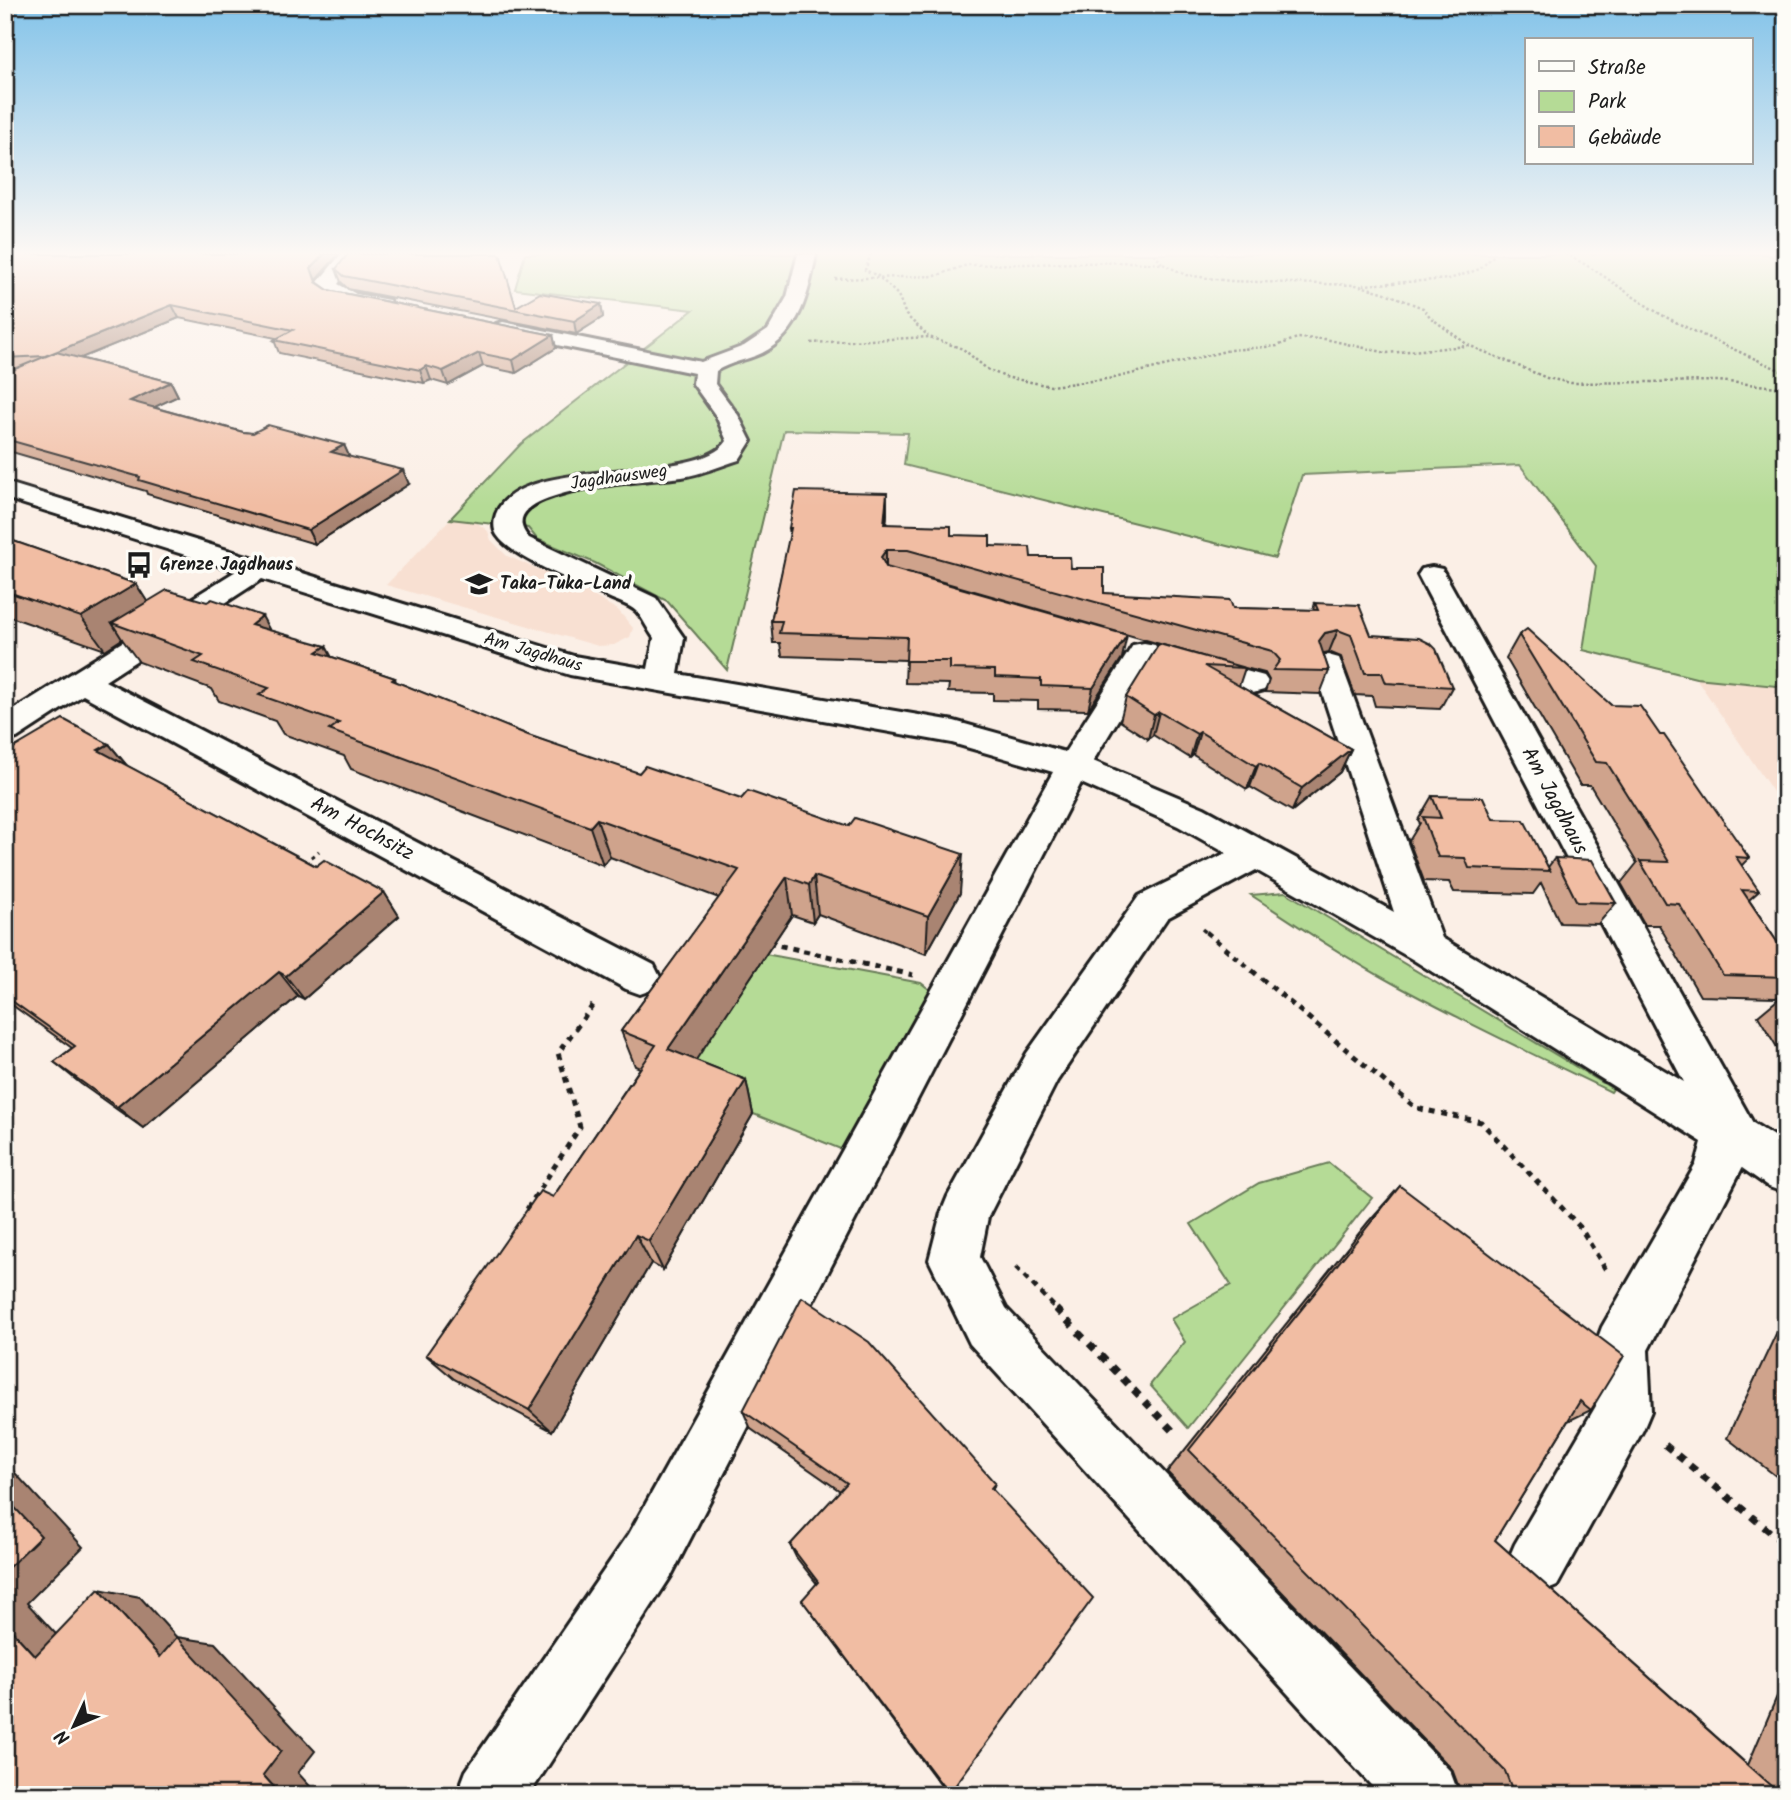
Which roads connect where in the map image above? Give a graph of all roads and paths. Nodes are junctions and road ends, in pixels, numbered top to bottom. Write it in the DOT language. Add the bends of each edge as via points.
graph roads {
  1 [pos="549,338"];
  2 [pos="772,338"];
  3 [pos="910,338"];
  4 [pos="932,338"];
  5 [pos="1297,338"];
  6 [pos="1297,338"];
  7 [pos="1459,338"];
  8 [pos="1712,338"];
  9 [pos="768,342"];
  10 [pos="1468,345"];
  11 [pos="705,369"];
  12 [pos="1786,373"];
  13 [pos="1786,388"];
  14 [pos="5,490"];
  15 [pos="256,570"];
  16 [pos="1432,575"];
  17 [pos="1328,665"];
  18 [pos="83,682"];
  19 [pos="662,682"];
  20 [pos="1253,683"];
  21 [pos="5,730"];
  22 [pos="1073,766"];
  23 [pos="353,825"];
  24 [pos="1256,854"];
  25 [pos="301,866"];
  26 [pos="1168,900"];
  27 [pos="767,942"];
  28 [pos="1426,948"];
  29 [pos="631,971"];
  30 [pos="955,984"];
  31 [pos="1733,1136"];
  32 [pos="1786,1171"];
  33 [pos="965,1213"];
  34 [pos="523,1216"];
  35 [pos="1635,1319"];
  36 [pos="1624,1411"];
  37 [pos="1177,1435"];
  38 [pos="1786,1545"];
  39 [pos="1536,1565"];
  40 [pos="489,1795"];
  41 [pos="1426,1795"];
  1 -- 11 [label="street"];
  2 -- 9 [label="street"];
  3 -- 9 [label="path"];
  4 -- 5 [label="path" via="964,349 987,369 1005,377 1051,386 1114,378 1230,350 1277,346"];
  6 -- 10 [label="path" via="1325,339 1387,353"];
  7 -- 10 [label="path"];
  8 -- 12 [label="path"];
  9 -- 11 [label="street"];
  10 -- 13 [label="path" via="1547,378 1571,383 1719,381"];
  11 -- 19 [label="street, Jagdhausweg" via="704,384 739,441 730,454 685,469 537,491 513,506 508,517 508,531 519,544 646,604 669,638"];
  14 -- 15 [label="street, Am Jagdhaus"];
  15 -- 18 [label="street"];
  15 -- 19 [label="street, Am Jagdhaus" via="570,665"];
  16 -- 31 [label="street, Am Jagdhaus"];
  17 -- 28 [label="street"];
  18 -- 21 [label="street"];
  18 -- 23 [label="street, Am Hochsitz"];
  19 -- 22 [label="street, Am Jagdhaus" via="954,732"];
  20 -- 22 [label="street" via="1131,649"];
  22 -- 24 [label="street, Am Jagdhaus" via="1191,817"];
  22 -- 30 [label="street"];
  23 -- 25 [label="path"];
  23 -- 29 [label="street, Am Hochsitz"];
  24 -- 26 [label="street"];
  24 -- 28 [label="street, Am Jagdhaus"];
  26 -- 33 [label="street" via="1153,907 1042,1067"];
  26 -- 35 [label="path" via="1416,1108 1481,1122 1580,1227"];
  27 -- 30 [label="path"];
  28 -- 31 [label="street, Am Jagdhaus"];
  29 -- 34 [label="path" via="558,1053 580,1127"];
  30 -- 40 [label="street" via="650,1555"];
  31 -- 32 [label="street, Am Jagdhaus"];
  31 -- 35 [label="street"];
  33 -- 37 [label="path"];
  33 -- 41 [label="street" via="954,1260 988,1326"];
  35 -- 36 [label="street" via="1621,1346"];
  36 -- 38 [label="path"];
  36 -- 39 [label="street"];
}
